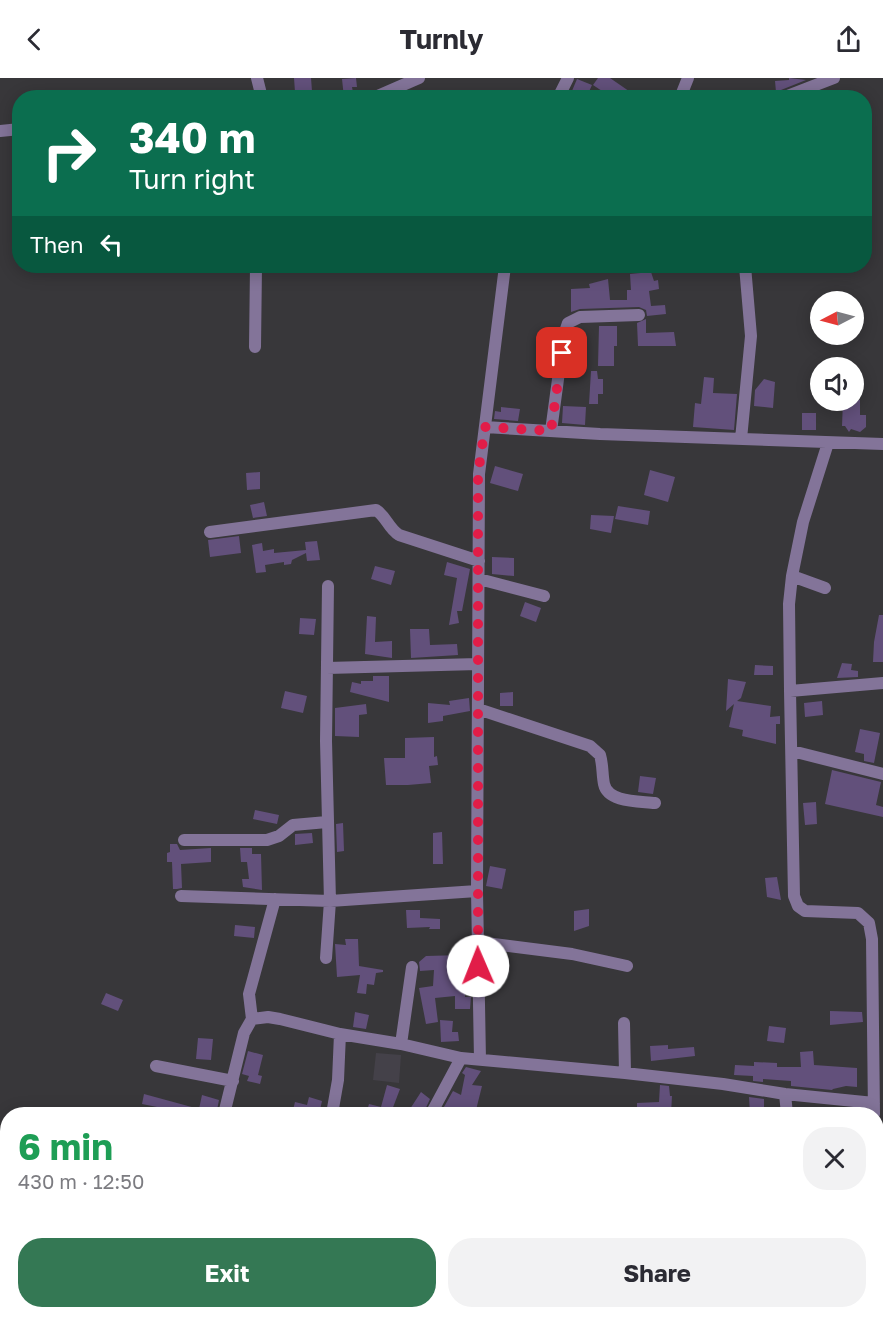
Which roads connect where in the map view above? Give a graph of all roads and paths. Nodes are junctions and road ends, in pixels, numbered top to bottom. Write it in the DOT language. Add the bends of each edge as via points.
graph roads {
  1 [pos="419,78"];
  2 [pos="834,78"];
  3 [pos="391,90"];
  4 [pos="803,90"];
  5 [pos="256,273"];
  6 [pos="504,273"];
  7 [pos="745,273"];
  8 [pos="639,315"];
  9 [pos="255,347"];
  10 [pos="485,427"];
  11 [pos="551,431"];
  12 [pos="741,439"];
  13 [pos="828,443"];
  14 [pos="883,444"];
  15 [pos="210,532"];
  16 [pos="479,561"];
  17 [pos="792,576"];
  18 [pos="479,579"];
  19 [pos="328,586"];
  20 [pos="825,588"];
  21 [pos="544,596"];
  22 [pos="478,664"];
  23 [pos="327,668"];
  24 [pos="883,682"];
  25 [pos="790,691"];
  26 [pos="478,709"];
  27 [pos="792,751"];
  28 [pos="883,774"];
  29 [pos="655,803"];
  30 [pos="327,822"];
  31 [pos="184,840"];
  32 [pos="477,891"];
  33 [pos="181,896"];
  34 [pos="275,899"];
  35 [pos="330,901"];
  36 [pos="478,942"];
  37 [pos="326,958"];
  38 [pos="627,966"];
  39 [pos="412,967"];
  40 [pos="252,1019"];
  41 [pos="624,1023"];
  42 [pos="340,1034"];
  43 [pos="401,1044"];
  44 [pos="461,1058"];
  45 [pos="480,1060"];
  46 [pos="156,1066"];
  47 [pos="625,1073"];
  48 [pos="232,1081"];
  49 [pos="786,1094"];
  50 [pos="226,1107"];
  51 [pos="333,1107"];
  52 [pos="435,1107"];
  53 [pos="787,1107"];
  54 [pos="862,1107"];
  55 [pos="874,1107"];
  1 -- 3 [label="street"];
  2 -- 4 [label="street"];
  5 -- 9 [label="street"];
  6 -- 10 [label="street"];
  7 -- 12 [label="street" via="751,336"];
  8 -- 11 [label="street" via="580,316 568,323"];
  10 -- 11 [label="street"];
  10 -- 16 [label="street" via="478,474"];
  11 -- 12 [label="street"];
  12 -- 13 [label="street"];
  13 -- 14 [label="street"];
  13 -- 17 [label="street" via="803,522"];
  15 -- 16 [label="street" via="376,510 399,536"];
  16 -- 18 [label="street"];
  17 -- 20 [label="street"];
  17 -- 25 [label="street"];
  18 -- 21 [label="street"];
  18 -- 22 [label="street"];
  19 -- 23 [label="street"];
  22 -- 23 [label="street"];
  22 -- 26 [label="street"];
  23 -- 30 [label="street"];
  24 -- 25 [label="street"];
  25 -- 27 [label="street"];
  26 -- 29 [label="street" via="590,746 600,755 603,781 610,795"];
  26 -- 32 [label="street"];
  27 -- 28 [label="street"];
  27 -- 55 [label="street" via="794,896 798,906 814,912 858,913 869,923 874,996"];
  30 -- 31 [label="street" via="292,825 267,840"];
  30 -- 35 [label="street"];
  32 -- 35 [label="street"];
  32 -- 36 [label="street"];
  33 -- 34 [label="street"];
  34 -- 35 [label="street"];
  34 -- 40 [label="street" via="251,986"];
  35 -- 37 [label="street"];
  36 -- 38 [label="street" via="572,954"];
  36 -- 45 [label="street"];
  39 -- 43 [label="street"];
  40 -- 42 [label="street" via="280,1019"];
  40 -- 48 [label="street" via="244,1033"];
  41 -- 47 [label="street"];
  42 -- 43 [label="street"];
  42 -- 51 [label="street"];
  43 -- 44 [label="street"];
  44 -- 45 [label="street"];
  44 -- 52 [label="street"];
  45 -- 47 [label="street"];
  46 -- 48 [label="street"];
  47 -- 49 [label="street"];
  48 -- 50 [label="street"];
  49 -- 53 [label="street"];
  49 -- 54 [label="street"];
}
